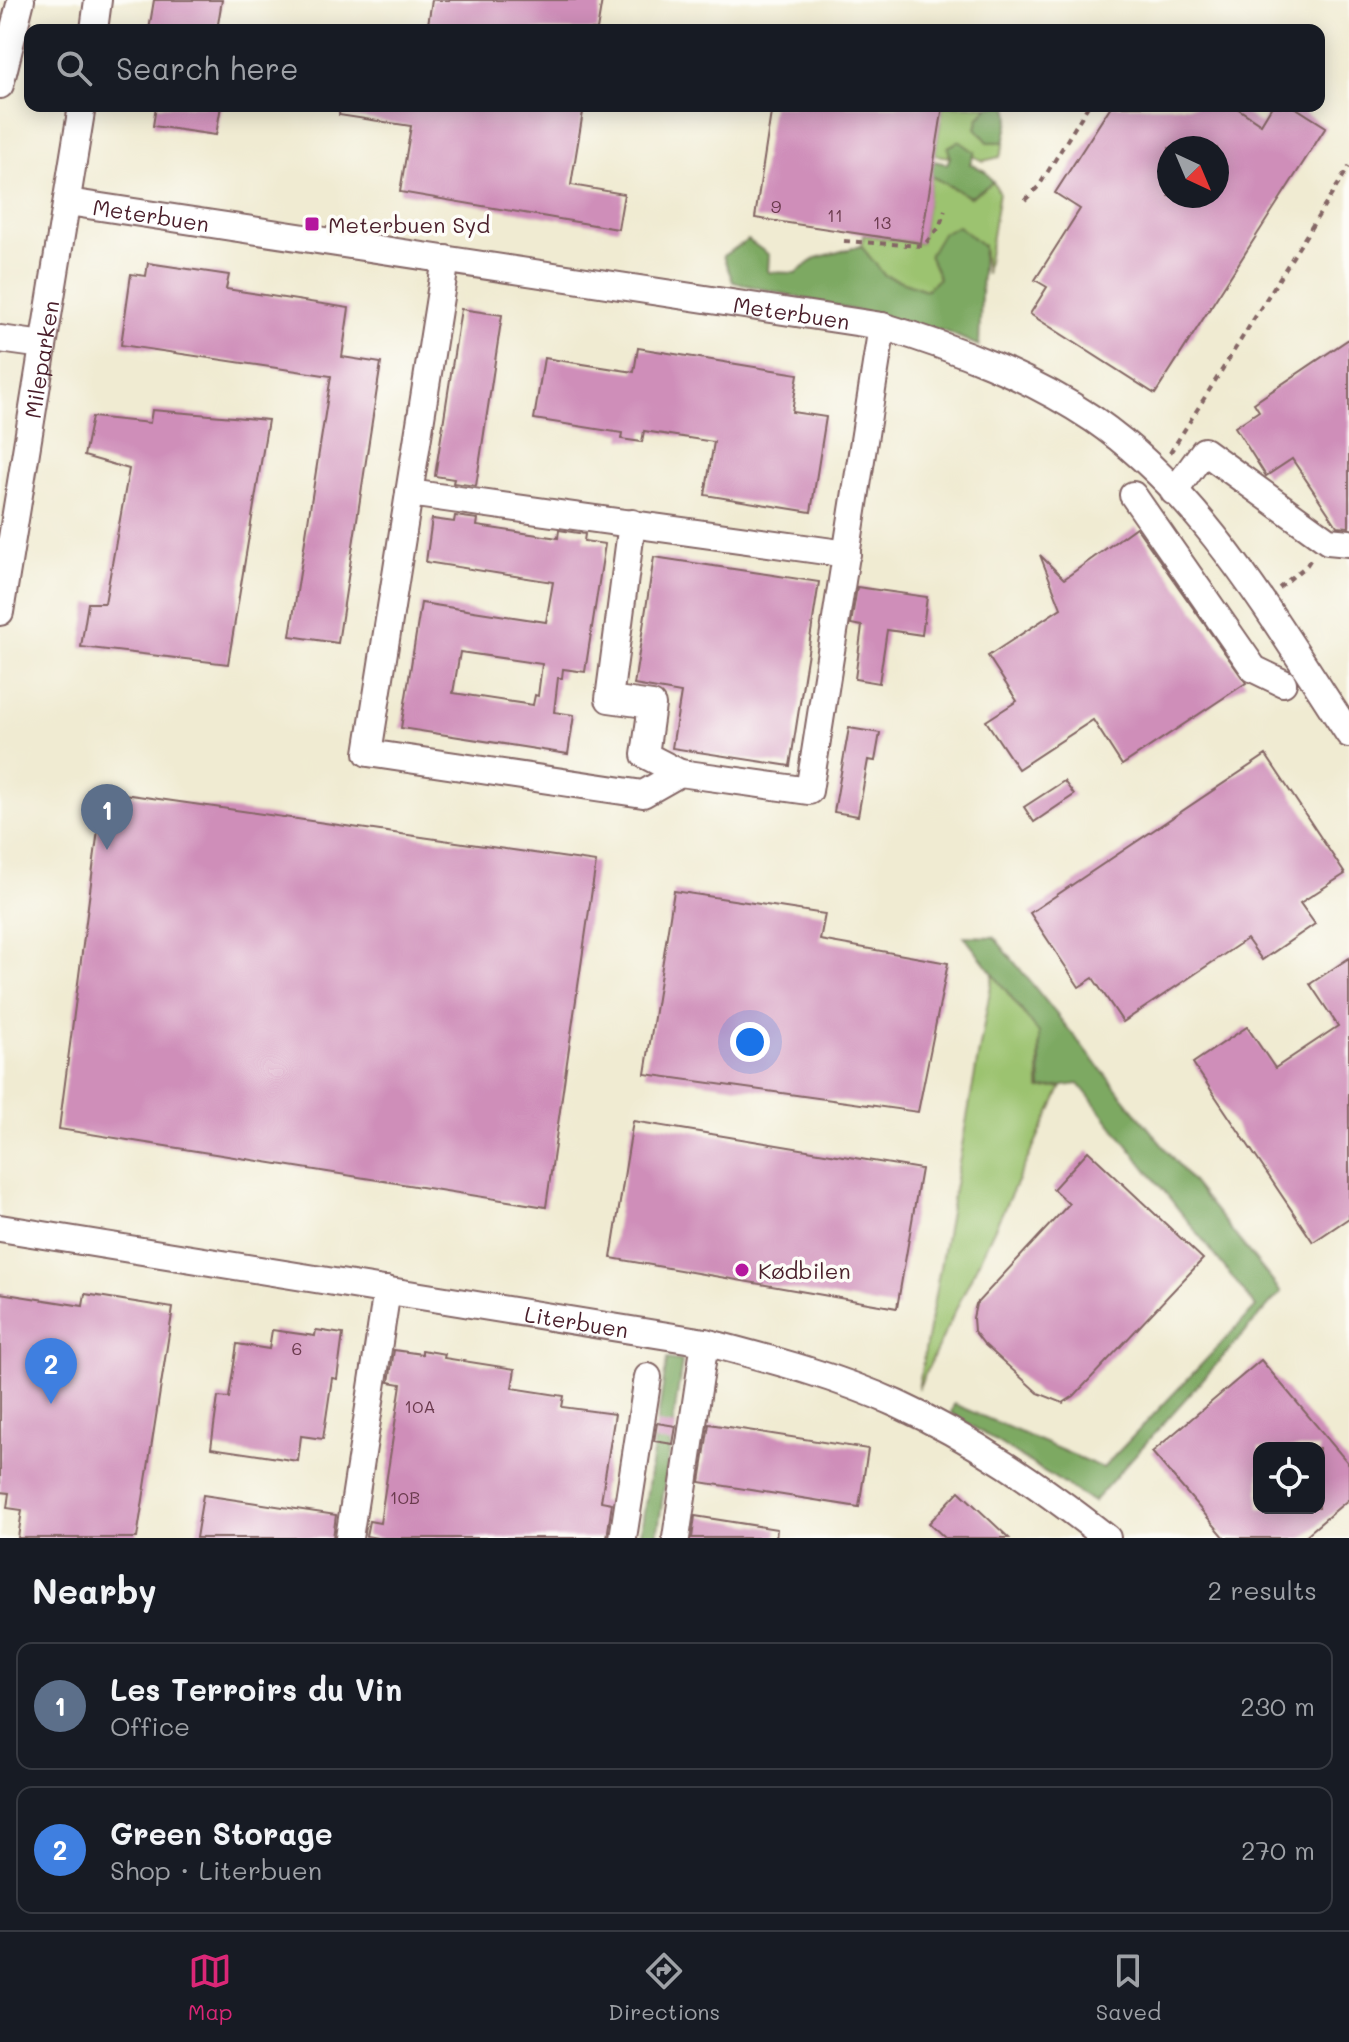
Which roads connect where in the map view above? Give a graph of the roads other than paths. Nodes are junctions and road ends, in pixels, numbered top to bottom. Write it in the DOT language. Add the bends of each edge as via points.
graph roads {
  1 [pos="21,0"];
  2 [pos="98,0"];
  3 [pos="95,24"];
  4 [pos="0,85"];
  5 [pos="81,112"];
  6 [pos="68,202"];
  7 [pos="446,259"];
  8 [pos="882,326"];
  9 [pos="0,339"];
  10 [pos="43,345"];
  11 [pos="1174,492"];
  12 [pos="409,493"];
  13 [pos="1133,495"];
  14 [pos="632,523"];
  15 [pos="1336,540"];
  16 [pos="847,554"];
  17 [pos="0,612"];
  18 [pos="1283,683"];
  19 [pos="1349,734"];
  20 [pos="680,773"];
  21 [pos="0,1228"];
  22 [pos="387,1290"];
  23 [pos="705,1342"];
  24 [pos="648,1377"];
  25 [pos="349,1538"];
  26 [pos="623,1538"];
  27 [pos="676,1538"];
  28 [pos="1107,1538"];
  1 -- 4 [label="street"];
  2 -- 3 [label="street"];
  5 -- 6 [label="street, Mileparken"];
  6 -- 7 [label="street, Meterbuen"];
  6 -- 10 [label="street, Mileparken"];
  7 -- 8 [label="street, Meterbuen"];
  7 -- 12 [label="street"];
  8 -- 11 [label="street, Meterbuen" via="948,346 1025,380 1093,420"];
  8 -- 16 [label="street"];
  9 -- 10 [label="street"];
  10 -- 17 [label="street, Mileparken"];
  11 -- 15 [label="street" via="1204,451"];
  11 -- 19 [label="street, Meterbuen" via="1260,601"];
  12 -- 14 [label="street"];
  12 -- 20 [label="street" via="368,753 643,794"];
  13 -- 18 [label="street" via="1254,669"];
  14 -- 16 [label="street"];
  14 -- 20 [label="street" via="609,699 652,705 645,755"];
  16 -- 20 [label="street" via="809,791"];
  21 -- 22 [label="street, Literbuen"];
  22 -- 23 [label="street, Literbuen"];
  22 -- 25 [label="street"];
  23 -- 27 [label="street"];
  23 -- 28 [label="street, Literbuen" via="796,1365 895,1403 973,1443"];
  24 -- 26 [label="street"];
}
